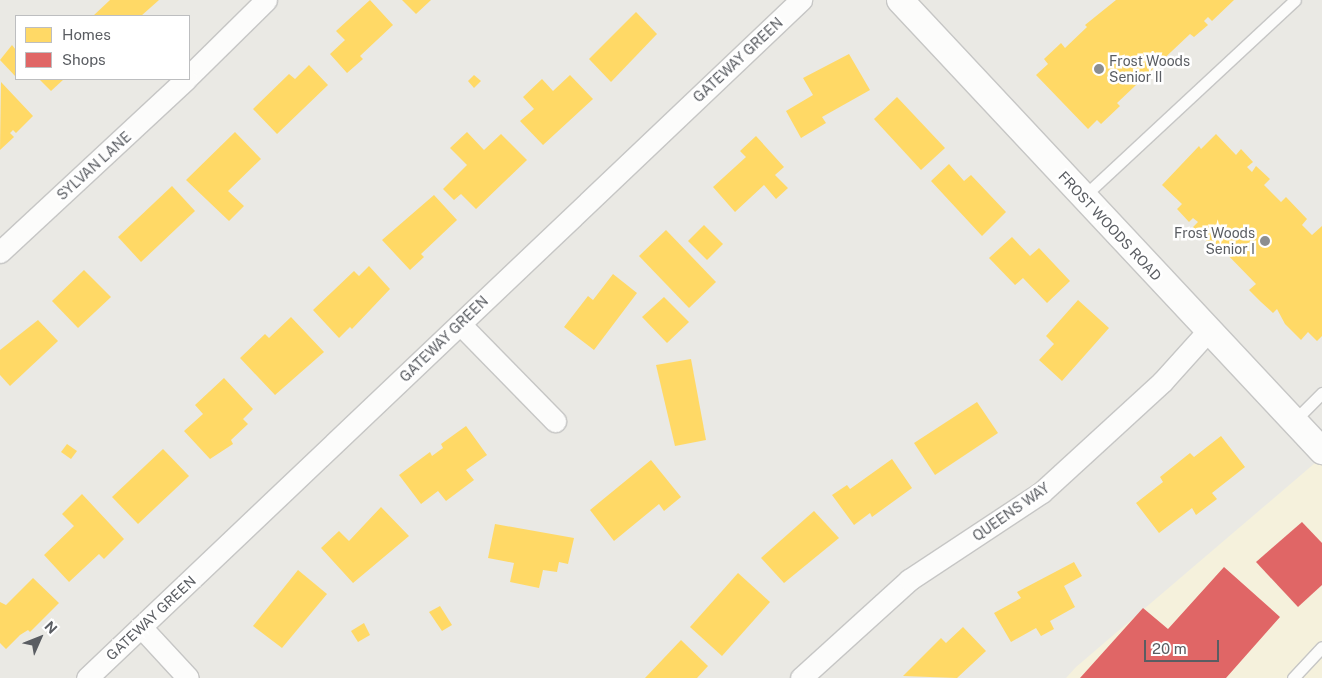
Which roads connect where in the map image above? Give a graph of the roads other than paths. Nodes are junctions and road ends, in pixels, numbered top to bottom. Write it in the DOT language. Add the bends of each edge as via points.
graph roads {
  1 [pos="266,0"];
  2 [pos="801,0"];
  3 [pos="900,0"];
  4 [pos="1295,0"];
  5 [pos="190,75"];
  6 [pos="185,80"];
  7 [pos="1083,197"];
  8 [pos="0,252"];
  9 [pos="460,324"];
  10 [pos="1208,331"];
  11 [pos="1322,393"];
  12 [pos="555,421"];
  13 [pos="1294,422"];
  14 [pos="1322,451"];
  15 [pos="142,627"];
  16 [pos="1322,647"];
  17 [pos="87,678"];
  18 [pos="188,678"];
  19 [pos="801,678"];
  20 [pos="1293,678"];
  1 -- 5 [label="street"];
  2 -- 9 [label="street, GATEWAY GREEN"];
  3 -- 7 [label="street, FROST WOODS ROAD"];
  4 -- 7 [label="lane"];
  6 -- 8 [label="street, SYLVAN LANE"];
  7 -- 10 [label="street, FROST WOODS ROAD"];
  9 -- 12 [label="street"];
  9 -- 15 [label="street, GATEWAY GREEN"];
  10 -- 13 [label="street, FROST WOODS ROAD"];
  10 -- 19 [label="street, QUEENS WAY" via="1162,382 1042,492 909,580"];
  11 -- 13 [label="lane"];
  13 -- 14 [label="street, FROST WOODS ROAD"];
  15 -- 17 [label="street, GATEWAY GREEN"];
  15 -- 18 [label="street"];
  16 -- 20 [label="lane"];
}
